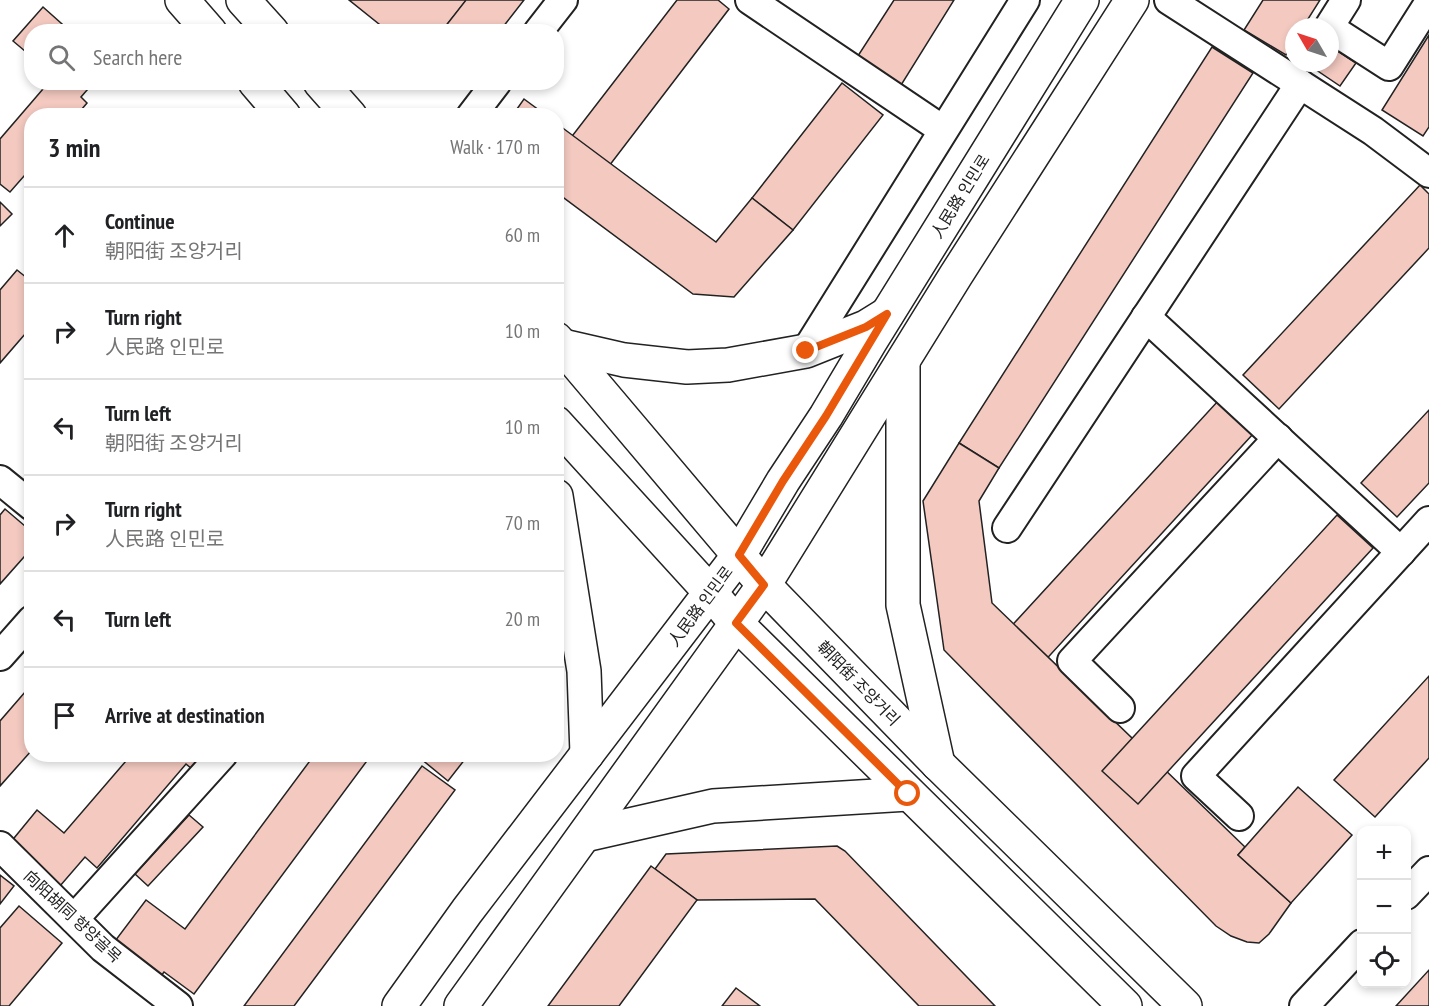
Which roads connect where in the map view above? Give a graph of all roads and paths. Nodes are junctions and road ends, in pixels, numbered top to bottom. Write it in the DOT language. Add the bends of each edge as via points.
graph roads {
  1 [pos="182,0"];
  2 [pos="243,0"];
  3 [pos="563,0"];
  4 [pos="750,0"];
  5 [pos="1025,0"];
  6 [pos="1082,0"];
  7 [pos="1132,0"];
  8 [pos="1169,0"];
  9 [pos="1346,0"];
  10 [pos="1429,3"];
  11 [pos="1335,18"];
  12 [pos="203,24"];
  13 [pos="265,24"];
  14 [pos="544,24"];
  15 [pos="1339,34"];
  16 [pos="1300,84"];
  17 [pos="262,90"];
  18 [pos="327,90"];
  19 [pos="491,90"];
  20 [pos="277,108"];
  21 [pos="343,108"];
  22 [pos="477,108"];
  23 [pos="944,130"];
  24 [pos="1429,174"];
  25 [pos="887,314"];
  26 [pos="1146,317"];
  27 [pos="564,344"];
  28 [pos="564,348"];
  29 [pos="806,351"];
  30 [pos="903,362"];
  31 [pos="564,432"];
  32 [pos="1278,438"];
  33 [pos="0,480"];
  34 [pos="24,500"];
  35 [pos="1429,521"];
  36 [pos="1007,528"];
  37 [pos="564,546"];
  38 [pos="1401,552"];
  39 [pos="739,555"];
  40 [pos="764,585"];
  41 [pos="710,592"];
  42 [pos="736,623"];
  43 [pos="24,629"];
  44 [pos="0,656"];
  45 [pos="1120,708"];
  46 [pos="587,753"];
  47 [pos="216,762"];
  48 [pos="938,764"];
  49 [pos="908,794"];
  50 [pos="1239,816"];
  51 [pos="585,835"];
  52 [pos="0,846"];
  53 [pos="1429,871"];
  54 [pos="1411,891"];
  55 [pos="74,919"];
  56 [pos="1357,949"];
  57 [pos="178,1006"];
  58 [pos="399,1006"];
  59 [pos="461,1006"];
  60 [pos="1125,1006"];
  61 [pos="1185,1006"];
  62 [pos="1304,1006"];
  1 -- 12 [label="main road"];
  2 -- 13 [label="main road"];
  3 -- 14 [label="street"];
  4 -- 23 [label="street"];
  5 -- 23 [label="street"];
  6 -- 25 [label="main road, 人民路 인민로"];
  7 -- 30 [label="main road"];
  8 -- 16 [label="street"];
  9 -- 11 [label="street"];
  10 -- 15 [label="street" via="1389,66"];
  16 -- 24 [label="street"];
  16 -- 26 [label="street"];
  17 -- 20 [label="main road"];
  18 -- 21 [label="main road"];
  19 -- 22 [label="street"];
  23 -- 29 [label="street"];
  25 -- 29 [label="main road" via="866,327"];
  25 -- 39 [label="main road, 人民路 인민로"];
  26 -- 32 [label="street"];
  26 -- 36 [label="street"];
  27 -- 29 [label="main road" via="624,360 687,367 728,365"];
  28 -- 39 [label="main road, 朝阳街 조양거리"];
  30 -- 40 [label="main road"];
  30 -- 48 [label="main road" via="903,605"];
  31 -- 41 [label="main road"];
  32 -- 38 [label="street"];
  32 -- 45 [label="street" via="1072,661"];
  33 -- 34 [label="street"];
  35 -- 38 [label="street"];
  37 -- 46 [label="main road" via="584,671"];
  38 -- 50 [label="street" via="1196,777"];
  39 -- 40 [label="main road, 朝阳街 조양거리"];
  39 -- 41 [label="main road, 人民路 인민로"];
  40 -- 42 [label="main road"];
  40 -- 48 [label="main road, 朝阳街 조양거리"];
  41 -- 42 [label="main road"];
  41 -- 46 [label="main road, 人民路 인민로"];
  42 -- 49 [label="main road"];
  42 -- 51 [label="main road"];
  43 -- 44 [label="street"];
  46 -- 58 [label="main road, 人民路 인민로"];
  47 -- 55 [label="street"];
  48 -- 61 [label="main road, 朝阳街 조양거리"];
  49 -- 51 [label="main road" via="713,806"];
  49 -- 60 [label="main road"];
  51 -- 59 [label="main road"];
  52 -- 55 [label="street, 向阳胡同 향양골목"];
  53 -- 54 [label="street"];
  55 -- 57 [label="street, 向阳胡同 향양골목" via="103,948"];
  56 -- 62 [label="street"];
}
